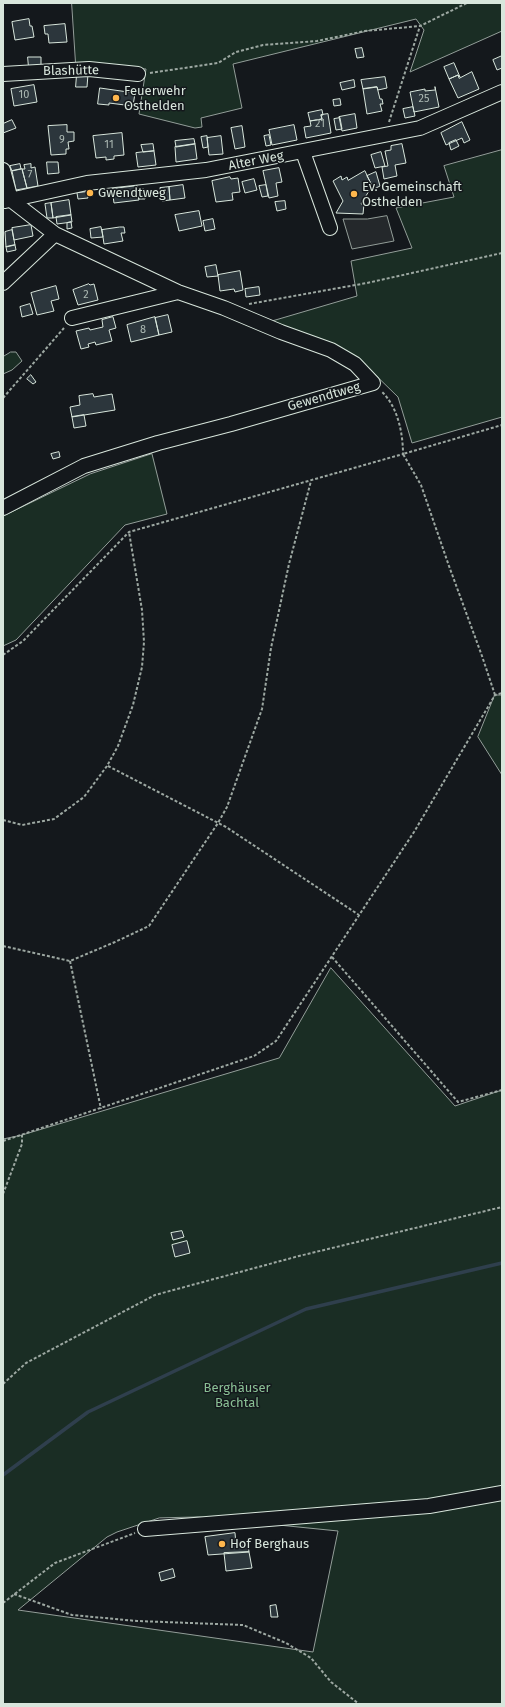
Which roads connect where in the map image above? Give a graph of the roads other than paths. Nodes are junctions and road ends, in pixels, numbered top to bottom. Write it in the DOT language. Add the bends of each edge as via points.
graph roads {
  1 [pos="3,74"];
  2 [pos="138,74"];
  3 [pos="502,92"];
  4 [pos="303,152"];
  5 [pos="3,170"];
  6 [pos="7,200"];
  7 [pos="330,228"];
  8 [pos="55,234"];
  9 [pos="3,283"];
  10 [pos="178,292"];
  11 [pos="72,318"];
  12 [pos="3,508"];
  13 [pos="502,1493"];
  14 [pos="145,1529"];
  1 -- 2 [label="street, Blashütte" via="89,69"];
  3 -- 4 [label="street, Alter Weg" via="420,128"];
  4 -- 6 [label="street, Alter Weg" via="206,170 87,183"];
  4 -- 7 [label="street"];
  5 -- 6 [label="street"];
  6 -- 8 [label="street, Gewendtweg"];
  8 -- 9 [label="street"];
  8 -- 10 [label="street, Gewendtweg"];
  10 -- 11 [label="street"];
  10 -- 12 [label="street, Gewendtweg" via="331,350 355,364 373,383 84,466"];
  13 -- 14 [label="street" via="429,1506"];
}
